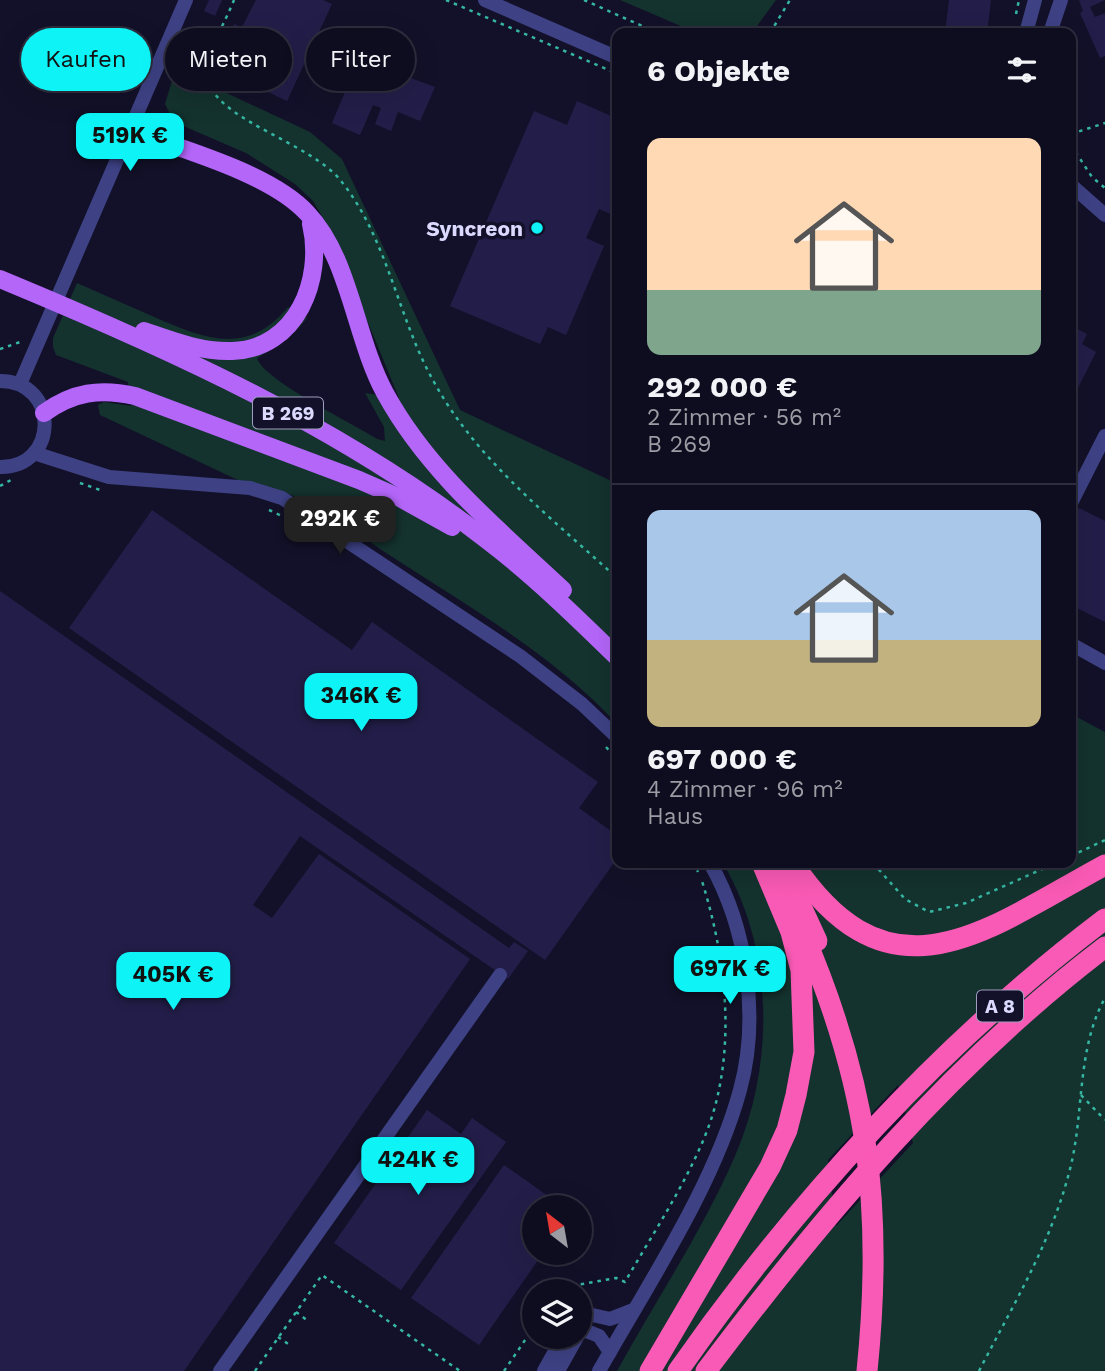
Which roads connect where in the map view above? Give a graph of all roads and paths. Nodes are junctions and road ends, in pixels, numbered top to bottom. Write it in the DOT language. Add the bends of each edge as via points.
graph roads {
  1 [pos="186,0"];
  2 [pos="234,0"];
  3 [pos="446,0"];
  4 [pos="485,0"];
  5 [pos="584,0"];
  6 [pos="790,0"];
  7 [pos="1035,0"];
  8 [pos="1060,0"];
  9 [pos="647,28"];
  10 [pos="773,28"];
  11 [pos="1027,28"];
  12 [pos="1052,28"];
  13 [pos="612,55"];
  14 [pos="612,71"];
  15 [pos="1105,123"];
  16 [pos="129,130"];
  17 [pos="1076,132"];
  18 [pos="1076,153"];
  19 [pos="1105,188"];
  20 [pos="1076,189"];
  21 [pos="308,214"];
  22 [pos="1105,215"];
  23 [pos="0,277"];
  24 [pos="139,330"];
  25 [pos="24,341"];
  26 [pos="0,349"];
  27 [pos="0,381"];
  28 [pos="20,384"];
  29 [pos="44,413"];
  30 [pos="1105,436"];
  31 [pos="34,453"];
  32 [pos="0,467"];
  33 [pos="14,479"];
  34 [pos="73,481"];
  35 [pos="0,486"];
  36 [pos="106,491"];
  37 [pos="1076,493"];
  38 [pos="262,507"];
  39 [pos="288,518"];
  40 [pos="612,573"];
  41 [pos="556,591"];
  42 [pos="612,637"];
  43 [pos="1076,647"];
  44 [pos="612,651"];
  45 [pos="1105,663"];
  46 [pos="612,732"];
  47 [pos="604,745"];
  48 [pos="612,754"];
  49 [pos="1105,840"];
  50 [pos="1076,854"];
  51 [pos="1105,865"];
  52 [pos="695,868"];
  53 [pos="712,868"];
  54 [pos="764,868"];
  55 [pos="771,868"];
  56 [pos="783,868"];
  57 [pos="796,868"];
  58 [pos="877,868"];
  59 [pos="1045,868"];
  60 [pos="1105,919"];
  61 [pos="1105,947"];
  62 [pos="500,975"];
  63 [pos="1105,998"];
  64 [pos="1081,1095"];
  65 [pos="1105,1120"];
  66 [pos="592,1284"];
  67 [pos="633,1310"];
  68 [pos="296,1312"];
  69 [pos="592,1315"];
  70 [pos="308,1321"];
  71 [pos="592,1332"];
  72 [pos="278,1337"];
  73 [pos="522,1344"];
  74 [pos="291,1346"];
  75 [pos="556,1349"];
  76 [pos="570,1349"];
  77 [pos="610,1352"];
  78 [pos="220,1371"];
  79 [pos="255,1371"];
  80 [pos="460,1371"];
  81 [pos="503,1371"];
  82 [pos="544,1371"];
  83 [pos="558,1371"];
  84 [pos="599,1371"];
  85 [pos="650,1371"];
  86 [pos="678,1371"];
  87 [pos="706,1371"];
  88 [pos="867,1371"];
  89 [pos="877,1371"];
  90 [pos="979,1371"];
  1 -- 16 [label="street"];
  2 -- 40 [label="path" via="208,69 215,95 227,107 307,152 341,180 400,296 421,359 452,410 503,471"];
  3 -- 14 [label="path"];
  4 -- 13 [label="street"];
  5 -- 9 [label="path"];
  6 -- 10 [label="path"];
  7 -- 11 [label="street"];
  8 -- 12 [label="street"];
  15 -- 17 [label="path"];
  16 -- 21 [label="main road" via="254,178"];
  16 -- 28 [label="street"];
  18 -- 19 [label="path"];
  20 -- 22 [label="street"];
  21 -- 24 [label="main road" via="314,247 312,278 299,313 272,337 236,351 213,351"];
  21 -- 41 [label="main road" via="335,258 383,390 412,437 452,485"];
  23 -- 24 [label="main road"];
  23 -- 41 [label="main road, B 269 / B 269" via="136,338 345,445 444,509"];
  24 -- 41 [label="main road" via="301,410 406,471 485,526"];
  25 -- 26 [label="path"];
  27 -- 28 [label="street"];
  28 -- 29 [label="street" via="31,391"];
  29 -- 31 [label="street" via="44,434"];
  29 -- 41 [label="main road" via="76,395 97,391 116,391 169,407 400,498"];
  30 -- 37 [label="street"];
  31 -- 32 [label="street" via="17,465"];
  31 -- 46 [label="street" via="109,477 250,488 282,498 520,656"];
  33 -- 35 [label="path"];
  34 -- 36 [label="path"];
  38 -- 39 [label="path"];
  41 -- 42 [label="main road"];
  41 -- 44 [label="main road, B 269 / B 269"];
  43 -- 45 [label="street"];
  47 -- 48 [label="path"];
  49 -- 50 [label="path"];
  51 -- 57 [label="highway" via="982,933 918,946 883,942 835,917"];
  52 -- 66 [label="path" via="711,908 725,1001 716,1103 694,1158 625,1282 616,1278"];
  53 -- 67 [label="street" via="742,944 748,1013 741,1089 700,1191"];
  54 -- 85 [label="highway" via="791,932 801,970 804,1052 796,1094 787,1130 770,1167"];
  55 -- 88 [label="highway" via="831,1004 866,1135 874,1240"];
  56 -- 89 [label="highway" via="840,1001 876,1134 884,1240"];
  58 -- 59 [label="path" via="905,899 929,912 967,903"];
  60 -- 86 [label="highway, A 8" via="1019,989 902,1101 750,1275"];
  61 -- 87 [label="highway, A 8" via="1034,1005 909,1127 833,1209"];
  62 -- 78 [label="street"];
  63 -- 64 [label="path" via="1089,1043"];
  64 -- 65 [label="path"];
  64 -- 90 [label="path" via="1072,1163 1053,1228"];
  67 -- 69 [label="street" via="610,1319"];
  67 -- 77 [label="street"];
  68 -- 70 [label="path"];
  68 -- 72 [label="path"];
  68 -- 80 [label="path" via="322,1275"];
  71 -- 77 [label="street"];
  72 -- 74 [label="path"];
  72 -- 79 [label="path"];
  73 -- 81 [label="path"];
  75 -- 82 [label="street"];
  76 -- 83 [label="street"];
  77 -- 84 [label="street"];
}
